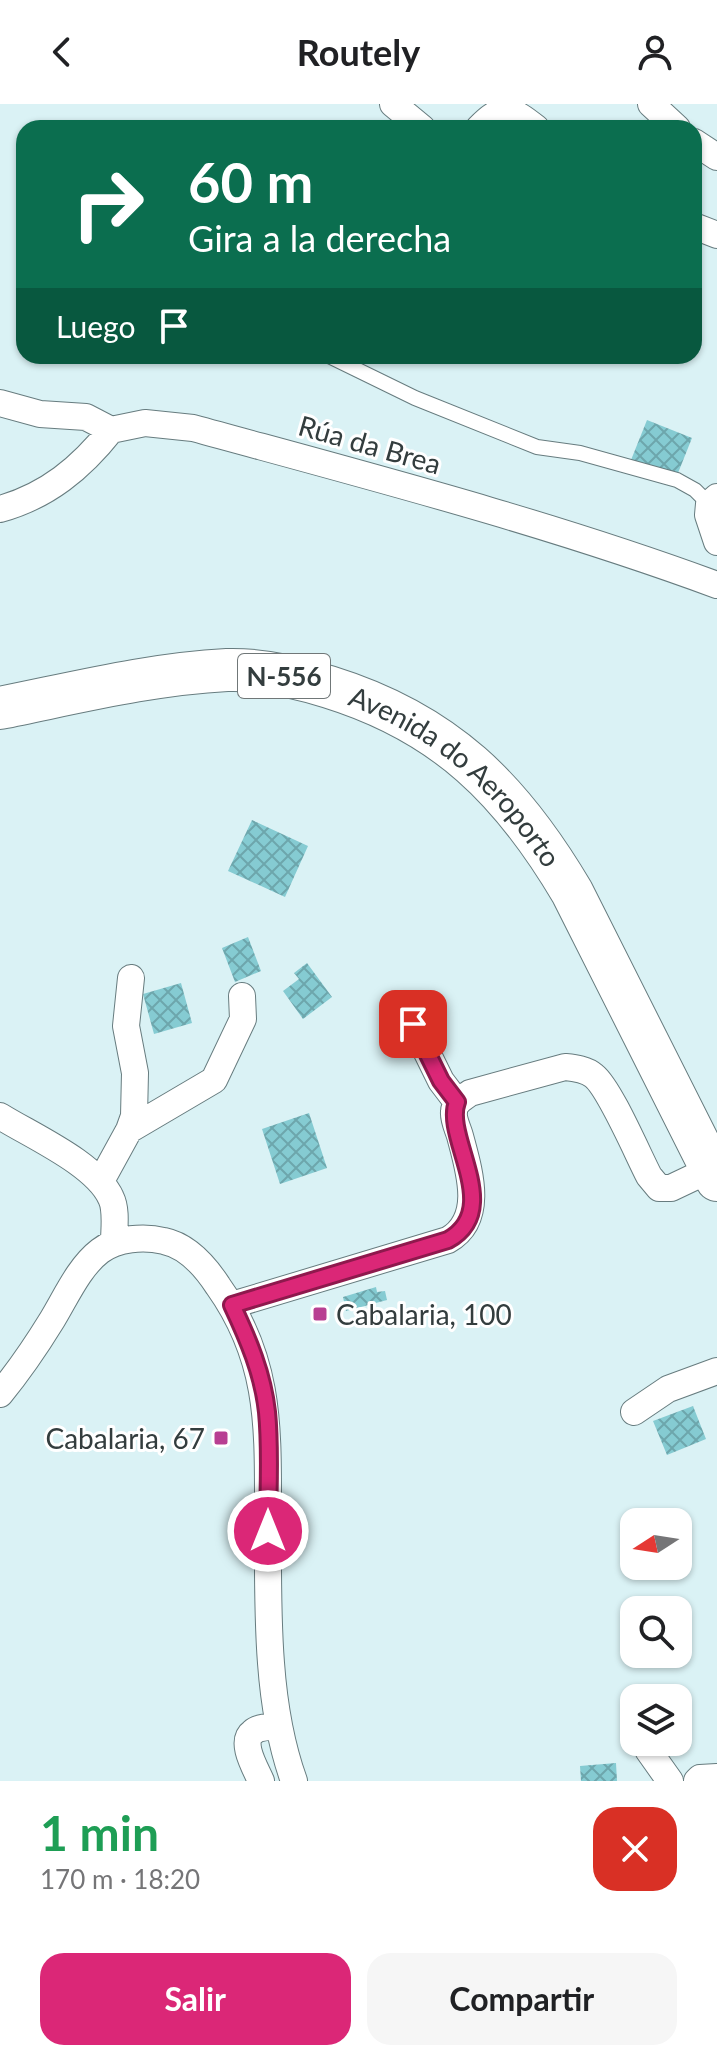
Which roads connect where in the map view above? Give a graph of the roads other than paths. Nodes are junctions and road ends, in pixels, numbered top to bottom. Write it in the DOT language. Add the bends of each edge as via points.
graph roads {
  1 [pos="393,104"];
  2 [pos="651,104"];
  3 [pos="412,120"];
  4 [pos="486,120"];
  5 [pos="526,120"];
  6 [pos="668,120"];
  7 [pos="345,364"];
  8 [pos="0,403"];
  9 [pos="111,430"];
  10 [pos="713,501"];
  11 [pos="0,509"];
  12 [pos="717,542"];
  13 [pos="717,585"];
  14 [pos="0,708"];
  15 [pos="131,978"];
  16 [pos="242,996"];
  17 [pos="413,1024"];
  18 [pos="457,1102"];
  19 [pos="0,1116"];
  20 [pos="129,1130"];
  21 [pos="714,1174"];
  22 [pos="101,1181"];
  23 [pos="114,1242"];
  24 [pos="232,1305"];
  25 [pos="717,1371"];
  26 [pos="0,1394"];
  27 [pos="634,1412"];
  28 [pos="278,1725"];
  29 [pos="652,1756"];
  30 [pos="717,1777"];
  31 [pos="261,1781"];
  32 [pos="294,1781"];
  33 [pos="670,1781"];
  34 [pos="697,1781"];
  1 -- 3 [label="street"];
  2 -- 6 [label="street"];
  4 -- 5 [label="street" via="507,110"];
  7 -- 10 [label="lane" via="537,447 580,453 677,480"];
  8 -- 9 [label="street, Rúa da Brea" via="40,414 86,417"];
  9 -- 11 [label="street" via="67,476"];
  9 -- 13 [label="street, Rúa da Brea" via="145,423 193,428 518,519"];
  10 -- 12 [label="street" via="708,515"];
  14 -- 21 [label="main road, Avenida do Aeroporto / N-556" via="164,676 256,672 310,681 370,700 453,748 525,820 550,855"];
  15 -- 20 [label="street" via="126,1026 135,1073"];
  16 -- 20 [label="street" via="243,1019 214,1080"];
  17 -- 18 [label="street"];
  18 -- 21 [label="street" via="470,1093 577,1068 594,1076 605,1092 659,1188"];
  18 -- 24 [label="street" via="453,1111 471,1195 466,1224 458,1235"];
  19 -- 22 [label="street"];
  20 -- 22 [label="street"];
  22 -- 23 [label="street" via="113,1201"];
  23 -- 24 [label="street" via="150,1237 175,1243 206,1268"];
  23 -- 26 [label="street" via="80,1274"];
  24 -- 28 [label="street" via="254,1356 267,1410 268,1603"];
  25 -- 27 [label="street" via="668,1389"];
  28 -- 31 [label="street" via="249,1736 247,1747"];
  28 -- 32 [label="street"];
  29 -- 33 [label="street"];
  30 -- 34 [label="street"];
}
